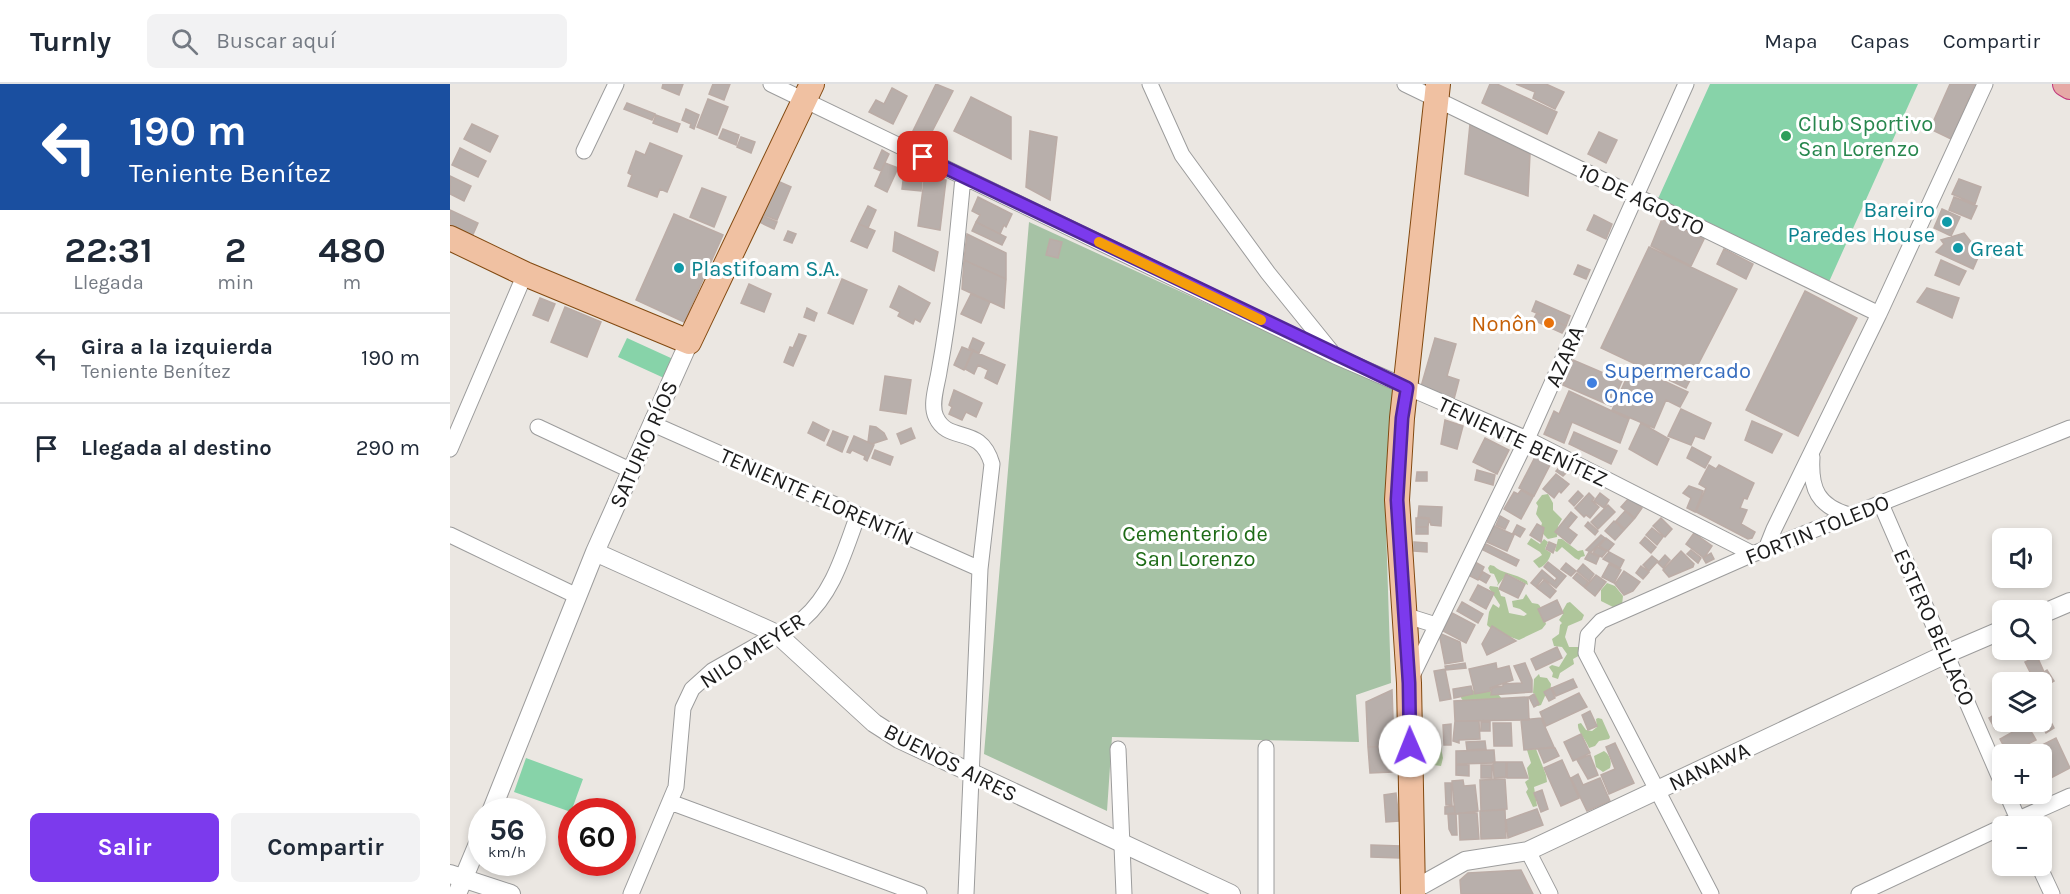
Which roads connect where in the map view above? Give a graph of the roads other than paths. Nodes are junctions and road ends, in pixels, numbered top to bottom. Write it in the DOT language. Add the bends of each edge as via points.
graph roads {
  1 [pos="616,84"];
  2 [pos="771,84"];
  3 [pos="1150,84"];
  4 [pos="1405,84"];
  5 [pos="1686,84"];
  6 [pos="1985,84"];
  7 [pos="2065,84"];
  8 [pos="2070,87"];
  9 [pos="808,92"];
  10 [pos="1437,92"];
  11 [pos="584,151"];
  12 [pos="963,177"];
  13 [pos="1635,195"];
  14 [pos="450,238"];
  15 [pos="525,274"];
  16 [pos="1880,314"];
  17 [pos="689,342"];
  18 [pos="1335,356"];
  19 [pos="1407,388"];
  20 [pos="653,424"];
  21 [pos="538,427"];
  22 [pos="2070,428"];
  23 [pos="1527,439"];
  24 [pos="450,449"];
  25 [pos="1812,454"];
  26 [pos="632,471"];
  27 [pos="1881,504"];
  28 [pos="858,515"];
  29 [pos="1850,515"];
  30 [pos="450,535"];
  31 [pos="1759,551"];
  32 [pos="595,552"];
  33 [pos="980,569"];
  34 [pos="577,596"];
  35 [pos="2070,602"];
  36 [pos="2052,610"];
  37 [pos="1404,615"];
  38 [pos="1436,625"];
  39 [pos="777,634"];
  40 [pos="1992,634"];
  41 [pos="1946,654"];
  42 [pos="1409,683"];
  43 [pos="1266,748"];
  44 [pos="1118,749"];
  45 [pos="1992,760"];
  46 [pos="971,774"];
  47 [pos="1657,790"];
  48 [pos="2070,796"];
  49 [pos="497,798"];
  50 [pos="670,802"];
  51 [pos="2033,816"];
  52 [pos="1992,832"];
  53 [pos="1123,844"];
  54 [pos="1528,850"];
  55 [pos="468,861"];
  56 [pos="2044,876"];
  57 [pos="457,882"];
  58 [pos="1413,892"];
  59 [pos="511,894"];
  60 [pos="631,894"];
  61 [pos="919,894"];
  62 [pos="966,894"];
  63 [pos="1124,894"];
  64 [pos="1231,894"];
  65 [pos="1266,894"];
  66 [pos="1550,894"];
  67 [pos="1710,894"];
  68 [pos="1859,894"];
  69 [pos="2052,894"];
  1 -- 11 [label="street"];
  2 -- 9 [label="street, TENIENTE BENÍTEZ"];
  3 -- 18 [label="street" via="1182,155 1268,273"];
  4 -- 10 [label="street, 10 DE AGOSTO"];
  5 -- 13 [label="street, AZARA"];
  6 -- 16 [label="street"];
  7 -- 8 [label="highway"];
  9 -- 12 [label="street, TENIENTE BENÍTEZ"];
  9 -- 17 [label="main road, SATURIO RÍOS"];
  10 -- 13 [label="street, 10 DE AGOSTO"];
  10 -- 19 [label="main road"];
  12 -- 18 [label="street, TENIENTE BENÍTEZ"];
  12 -- 33 [label="street" via="950,310 934,399 935,417 946,429 981,442 992,464"];
  13 -- 16 [label="street, 10 DE AGOSTO"];
  13 -- 23 [label="street, AZARA"];
  14 -- 15 [label="main road"];
  15 -- 17 [label="main road"];
  15 -- 24 [label="street"];
  16 -- 25 [label="street"];
  17 -- 20 [label="street, SATURIO RÍOS"];
  18 -- 19 [label="street, TENIENTE BENÍTEZ"];
  19 -- 23 [label="street, TENIENTE BENÍTEZ"];
  19 -- 37 [label="main road" via="1397,500"];
  20 -- 26 [label="street, SATURIO RÍOS"];
  20 -- 28 [label="street, TENIENTE FLORENTÍN"];
  21 -- 26 [label="street"];
  22 -- 27 [label="street, FORTIN TOLEDO"];
  23 -- 31 [label="street, TENIENTE BENÍTEZ"];
  23 -- 38 [label="street, AZARA"];
  25 -- 29 [label="street" via="1811,474 1824,504"];
  25 -- 31 [label="street"];
  26 -- 32 [label="street, SATURIO RÍOS"];
  27 -- 29 [label="street, FORTIN TOLEDO"];
  27 -- 41 [label="street, ESTERO BELLACO"];
  28 -- 33 [label="street, TENIENTE FLORENTÍN"];
  28 -- 39 [label="street, NILO MEYER" via="832,584 816,608"];
  29 -- 31 [label="street, FORTIN TOLEDO"];
  30 -- 34 [label="street"];
  31 -- 47 [label="street, FORTIN TOLEDO" via="1601,621 1588,635 1586,653"];
  32 -- 34 [label="street, SATURIO RÍOS"];
  32 -- 39 [label="street, BUENOS AIRES"];
  33 -- 46 [label="street"];
  34 -- 49 [label="street, SATURIO RÍOS"];
  35 -- 36 [label="street"];
  37 -- 38 [label="street"];
  37 -- 42 [label="main road"];
  38 -- 42 [label="street, AZARA"];
  39 -- 46 [label="street, BUENOS AIRES" via="874,723"];
  39 -- 50 [label="street, NILO MEYER" via="712,670 692,688 683,708 676,787"];
  40 -- 41 [label="street, NANAWA"];
  41 -- 45 [label="street, ESTERO BELLACO"];
  41 -- 47 [label="street, NANAWA"];
  42 -- 58 [label="main road"];
  43 -- 65 [label="street"];
  44 -- 53 [label="street"];
  46 -- 53 [label="street, BUENOS AIRES"];
  46 -- 62 [label="street"];
  47 -- 54 [label="street, NANAWA"];
  47 -- 67 [label="street"];
  48 -- 51 [label="street"];
  50 -- 60 [label="street, NILO MEYER"];
  50 -- 61 [label="street"];
  52 -- 68 [label="street"];
  53 -- 63 [label="street"];
  53 -- 64 [label="street, BUENOS AIRES"];
  54 -- 58 [label="street, NANAWA" via="1465,861"];
  54 -- 66 [label="street"];
  55 -- 57 [label="street"];
  56 -- 69 [label="street"];
  57 -- 59 [label="street"];
}
